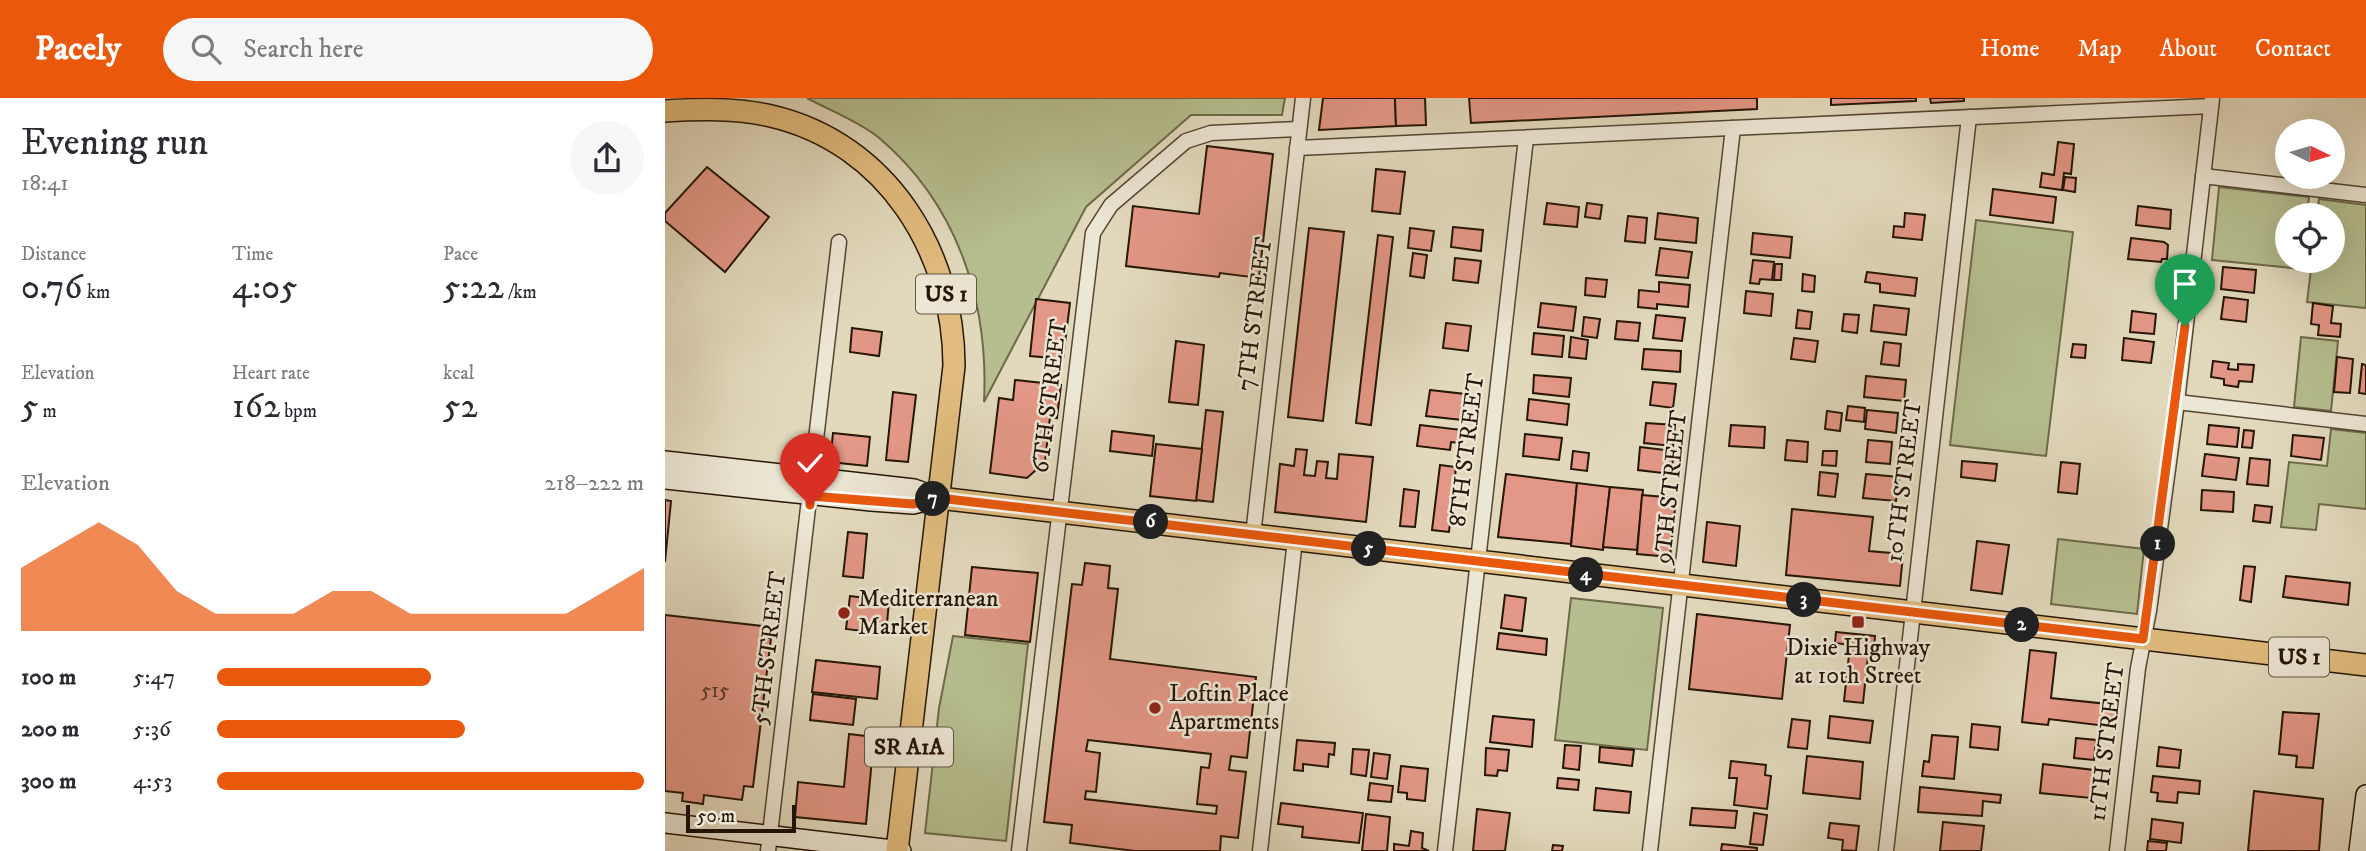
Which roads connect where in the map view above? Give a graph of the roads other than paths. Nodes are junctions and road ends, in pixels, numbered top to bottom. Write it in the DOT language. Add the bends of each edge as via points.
graph roads {
  1 [pos="1303,98"];
  2 [pos="2211,102"];
  3 [pos="665,111"];
  4 [pos="1969,117"];
  5 [pos="1733,128"];
  6 [pos="1299,129"];
  7 [pos="1526,138"];
  8 [pos="1297,148"];
  9 [pos="2203,176"];
  10 [pos="2366,195"];
  11 [pos="839,242"];
  12 [pos="2177,402"];
  13 [pos="2366,424"];
  14 [pos="665,461"];
  15 [pos="665,479"];
  16 [pos="811,486"];
  17 [pos="939,498"];
  18 [pos="1058,511"];
  19 [pos="1253,535"];
  20 [pos="1295,540"];
  21 [pos="1478,562"];
  22 [pos="1683,586"];
  23 [pos="1911,612"];
  24 [pos="2143,639"];
  25 [pos="2366,665"];
  26 [pos="2366,795"];
  27 [pos="665,823"];
  28 [pos="769,843"];
  29 [pos="898,851"];
  30 [pos="1020,851"];
  31 [pos="1260,851"];
  32 [pos="1445,851"];
  33 [pos="1650,851"];
  34 [pos="1886,851"];
  35 [pos="2117,851"];
  36 [pos="2359,851"];
  1 -- 6 [label="street, 7TH STREET"];
  2 -- 4 [label="street"];
  2 -- 9 [label="street, 11TH STREET"];
  3 -- 17 [label="main road, US 1" via="747,112 785,120 825,136 862,160 895,193 926,240 945,289 954,341"];
  4 -- 5 [label="street"];
  4 -- 23 [label="street, 10TH STREET"];
  5 -- 7 [label="street"];
  5 -- 22 [label="street, 9TH STREET"];
  6 -- 8 [label="street, 7TH STREET"];
  6 -- 18 [label="street, 6TH STREET" via="1211,133 1186,141 1111,205 1093,233"];
  7 -- 8 [label="street"];
  7 -- 21 [label="street, 8TH STREET"];
  8 -- 19 [label="street, 7TH STREET"];
  9 -- 10 [label="street"];
  9 -- 12 [label="street, 11TH STREET"];
  11 -- 16 [label="street, 5TH STREET"];
  12 -- 13 [label="street"];
  12 -- 24 [label="street, 11TH STREET"];
  14 -- 16 [label="street"];
  15 -- 16 [label="street"];
  16 -- 17 [label="street" via="913,504"];
  16 -- 28 [label="street, 5TH STREET"];
  17 -- 18 [label="main road, US 1"];
  17 -- 29 [label="main road, SR A1A"];
  18 -- 19 [label="main road, US 1"];
  18 -- 30 [label="street, 6TH STREET"];
  19 -- 20 [label="main road, US 1"];
  20 -- 21 [label="main road, US 1"];
  20 -- 31 [label="street"];
  21 -- 22 [label="main road, US 1"];
  21 -- 32 [label="street, 8TH STREET"];
  22 -- 23 [label="main road, US 1"];
  22 -- 33 [label="street, 9TH STREET"];
  23 -- 24 [label="main road, US 1"];
  23 -- 34 [label="street, 10TH STREET"];
  24 -- 25 [label="main road, US 1"];
  24 -- 35 [label="street, 11TH STREET"];
  26 -- 36 [label="street"];
  27 -- 28 [label="street"];
  28 -- 29 [label="street"];
}
